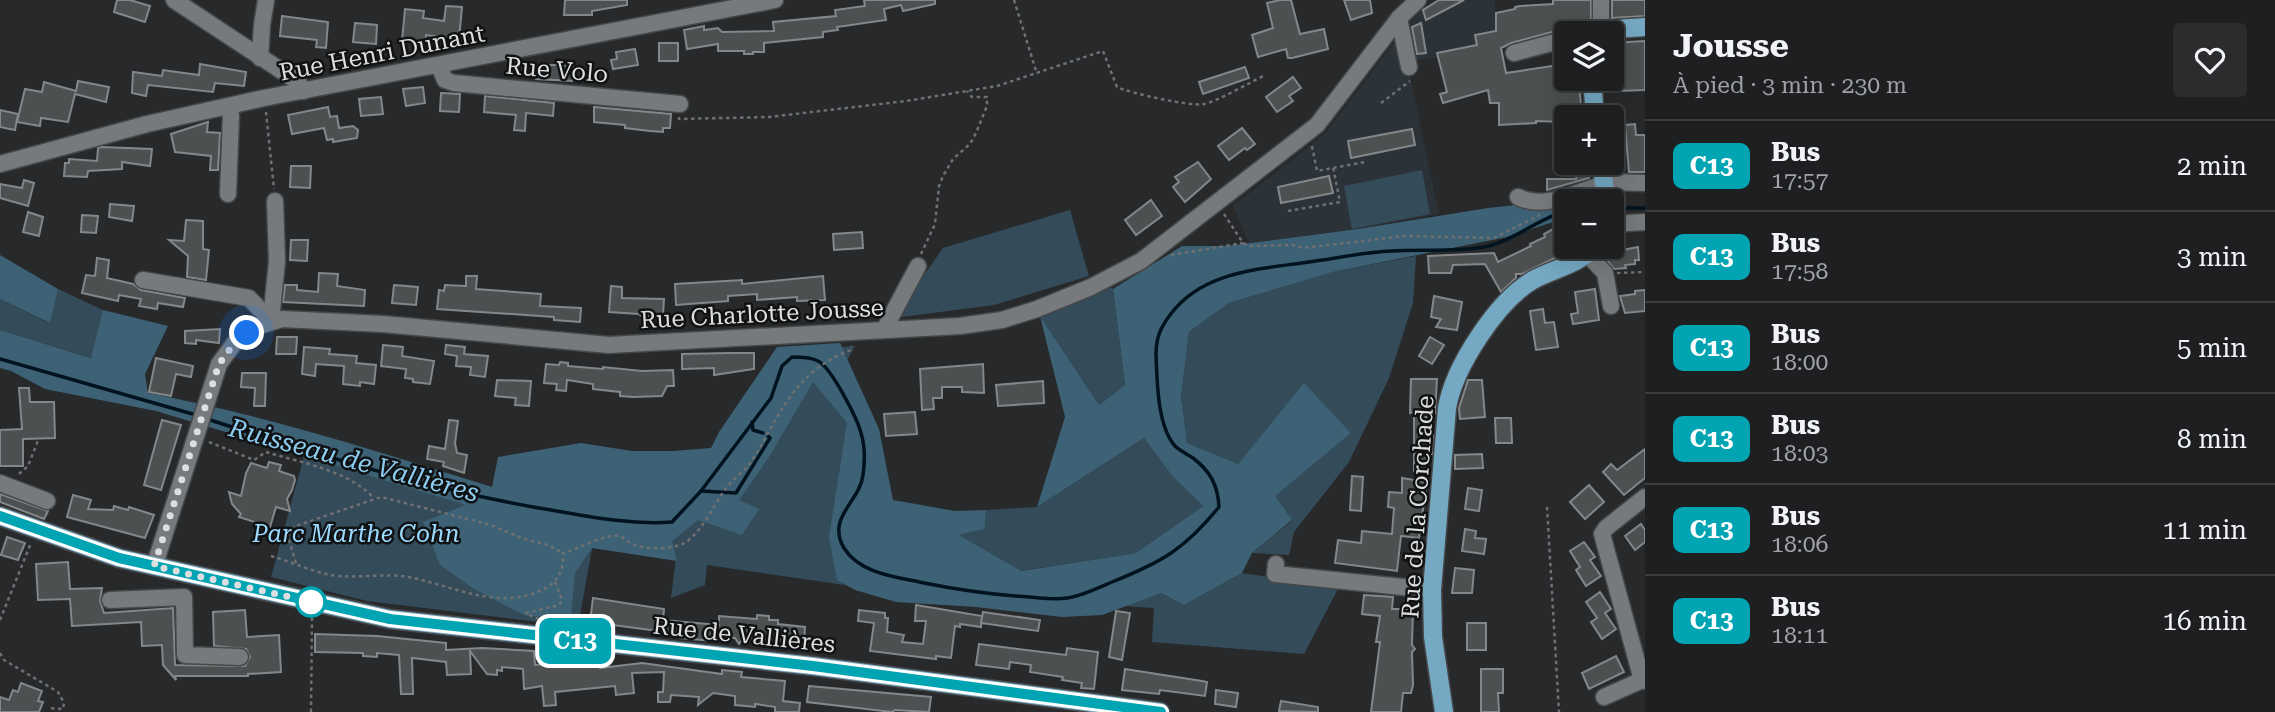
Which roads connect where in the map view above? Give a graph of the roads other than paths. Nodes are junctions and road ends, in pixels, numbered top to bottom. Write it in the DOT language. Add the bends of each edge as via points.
graph roads {
  1 [pos="174,0"];
  2 [pos="266,0"];
  3 [pos="775,0"];
  4 [pos="1419,0"];
  5 [pos="1601,0"];
  6 [pos="1399,18"];
  7 [pos="1601,21"];
  8 [pos="1645,27"];
  9 [pos="1624,28"];
  10 [pos="1554,42"];
  11 [pos="1514,53"];
  12 [pos="260,58"];
  13 [pos="439,66"];
  14 [pos="1409,67"];
  15 [pos="276,69"];
  16 [pos="304,91"];
  17 [pos="287,94"];
  18 [pos="680,104"];
  19 [pos="229,106"];
  20 [pos="0,164"];
  21 [pos="1645,183"];
  22 [pos="1610,189"];
  23 [pos="228,194"];
  24 [pos="1518,197"];
  25 [pos="1554,200"];
  26 [pos="275,201"];
  27 [pos="1645,222"];
  28 [pos="1624,223"];
  29 [pos="1573,259"];
  30 [pos="1596,259"];
  31 [pos="918,266"];
  32 [pos="143,280"];
  33 [pos="1611,306"];
  34 [pos="271,321"];
  35 [pos="884,330"];
  36 [pos="7,481"];
  37 [pos="1645,497"];
  38 [pos="47,501"];
  39 [pos="0,516"];
  40 [pos="1276,564"];
  41 [pos="154,566"];
  42 [pos="189,575"];
  43 [pos="1432,590"];
  44 [pos="184,597"];
  45 [pos="110,600"];
  46 [pos="240,657"];
  47 [pos="1644,680"];
  48 [pos="1604,697"];
  49 [pos="1055,705"];
  50 [pos="1080,707"];
  51 [pos="1160,712"];
  52 [pos="1444,712"];
  1 -- 12 [label="street"];
  2 -- 12 [label="street"];
  3 -- 13 [label="street, Rue Henri Dunant"];
  4 -- 6 [label="street, Rue Charlotte Jousse"];
  5 -- 7 [label="street"];
  6 -- 14 [label="street"];
  6 -- 35 [label="street, Rue Charlotte Jousse" via="1317,125 1147,256 1091,287 1002,320"];
  8 -- 9 [label="main road"];
  10 -- 11 [label="street"];
  12 -- 15 [label="street"];
  13 -- 16 [label="street, Rue Henri Dunant"];
  13 -- 18 [label="street, Rue Volo" via="445,80 454,83"];
  15 -- 16 [label="street" via="297,81"];
  15 -- 17 [label="street"];
  16 -- 17 [label="street, Rue Henri Dunant"];
  17 -- 19 [label="street, Rue Henri Dunant"];
  19 -- 20 [label="street, Rue Henri Dunant"];
  19 -- 23 [label="street"];
  21 -- 22 [label="street"];
  24 -- 25 [label="street" via="1528,202"];
  26 -- 34 [label="street" via="277,261"];
  27 -- 28 [label="street"];
  29 -- 43 [label="main road, Rue de la Corchade" via="1516,292 1457,376 1447,408"];
  30 -- 33 [label="street" via="1605,273"];
  31 -- 35 [label="street"];
  32 -- 34 [label="street" via="249,298"];
  34 -- 35 [label="street, Rue Charlotte Jousse" via="296,318 383,324 609,345"];
  34 -- 41 [label="street, Rue Charlotte Jousse" via="247,333 226,351 219,364"];
  36 -- 38 [label="street"];
  37 -- 47 [label="street" via="1602,534"];
  39 -- 41 [label="main road, Rue de Vallières"];
  40 -- 43 [label="street" via="1275,574"];
  41 -- 42 [label="main road, Rue de Vallières"];
  42 -- 44 [label="street"];
  42 -- 49 [label="main road, Rue de Vallières" via="390,619 813,666"];
  43 -- 52 [label="main road, Rue de la Corchade" via="1433,637"];
  44 -- 45 [label="street"];
  44 -- 46 [label="street" via="185,655"];
  47 -- 48 [label="street"];
  49 -- 50 [label="main road, Rue de Vallières"];
  50 -- 51 [label="main road, Rue de Vallières"];
}
